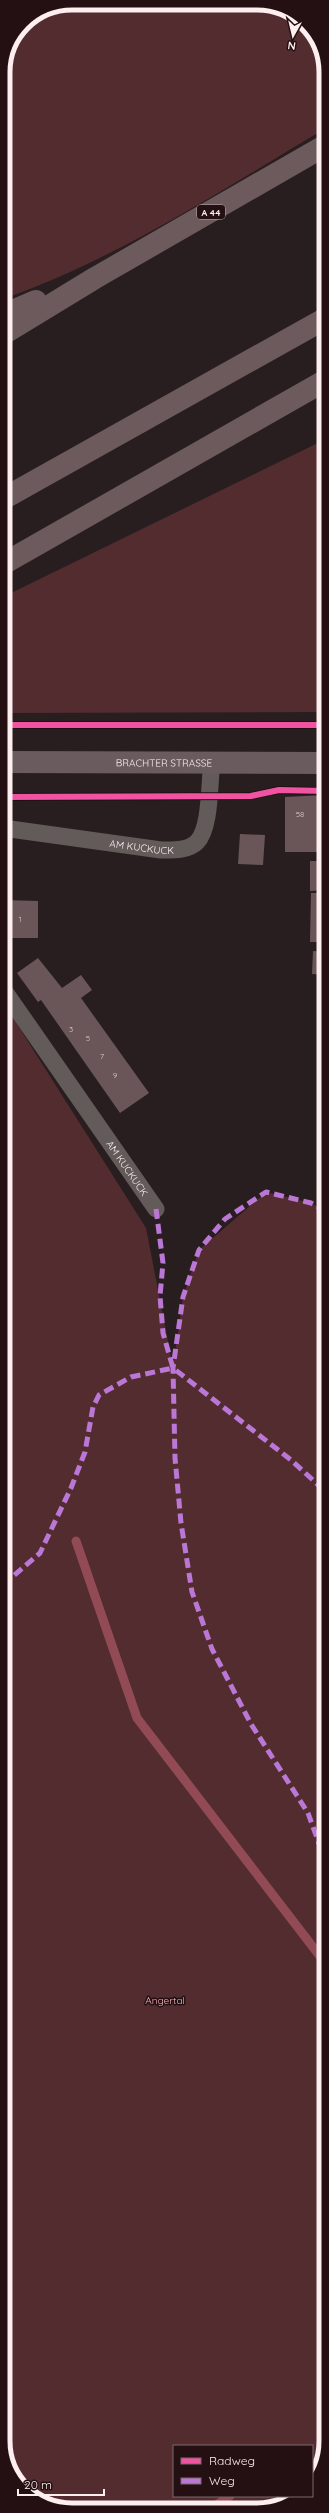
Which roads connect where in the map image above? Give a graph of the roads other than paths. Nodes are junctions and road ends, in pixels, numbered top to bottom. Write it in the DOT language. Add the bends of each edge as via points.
graph roads {
  1 [pos="319,149"];
  2 [pos="95,278"];
  3 [pos="10,312"];
  4 [pos="319,322"];
  5 [pos="10,330"];
  6 [pos="319,384"];
  7 [pos="10,495"];
  8 [pos="10,560"];
  9 [pos="10,762"];
  10 [pos="212,762"];
  11 [pos="319,763"];
  12 [pos="10,829"];
  13 [pos="10,999"];
  14 [pos="156,1209"];
  1 -- 2 [label="highway, A 44"];
  2 -- 3 [label="highway"];
  2 -- 5 [label="highway, A 44"];
  4 -- 7 [label="highway"];
  6 -- 8 [label="highway"];
  9 -- 10 [label="main road, BRACHTER STRASSE"];
  10 -- 11 [label="main road, BRACHTER STRASSE"];
  10 -- 12 [label="lane, AM KUCKUCK" via="205,826 196,843 181,850 161,850"];
  13 -- 14 [label="lane, AM KUCKUCK"];
}
